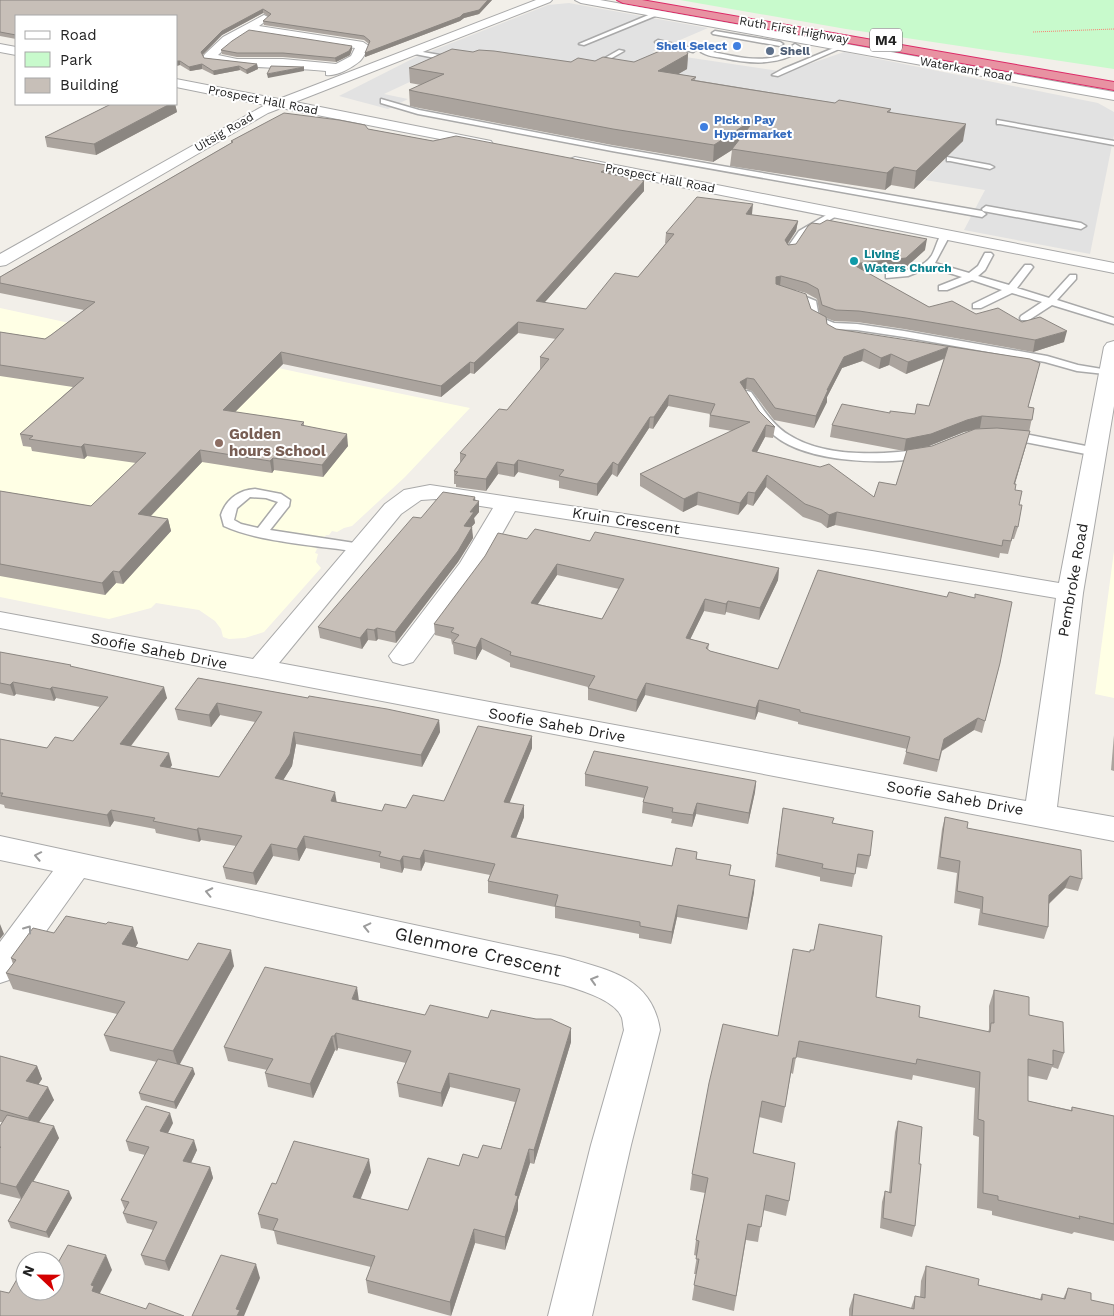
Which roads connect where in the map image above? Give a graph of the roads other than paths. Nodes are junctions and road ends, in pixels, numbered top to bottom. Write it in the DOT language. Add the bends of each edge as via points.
graph roads {
  1 [pos="546,0"];
  2 [pos="581,0"];
  3 [pos="623,0"];
  4 [pos="658,0"];
  5 [pos="658,13"];
  6 [pos="264,18"];
  7 [pos="249,28"];
  8 [pos="715,32"];
  9 [pos="870,37"];
  10 [pos="780,40"];
  11 [pos="658,42"];
  12 [pos="582,44"];
  13 [pos="795,46"];
  14 [pos="843,46"];
  15 [pos="0,48"];
  16 [pos="693,50"];
  17 [pos="15,51"];
  18 [pos="621,51"];
  19 [pos="412,52"];
  20 [pos="704,52"];
  21 [pos="792,54"];
  22 [pos="445,58"];
  23 [pos="814,58"];
  24 [pos="340,68"];
  25 [pos="591,68"];
  26 [pos="1096,70"];
  27 [pos="776,75"];
  28 [pos="1114,78"];
  29 [pos="178,83"];
  30 [pos="293,84"];
  31 [pos="1114,86"];
  32 [pos="263,87"];
  33 [pos="215,91"];
  34 [pos="1114,96"];
  35 [pos="384,101"];
  36 [pos="279,104"];
  37 [pos="1000,122"];
  38 [pos="465,140"];
  39 [pos="1114,143"];
  40 [pos="444,145"];
  41 [pos="503,148"];
  42 [pos="560,159"];
  43 [pos="950,159"];
  44 [pos="990,167"];
  45 [pos="835,213"];
  46 [pos="1081,226"];
  47 [pos="944,235"];
  48 [pos="790,250"];
  49 [pos="988,256"];
  50 [pos="0,261"];
  51 [pos="929,264"];
  52 [pos="1028,267"];
  53 [pos="1114,268"];
  54 [pos="889,276"];
  55 [pos="971,277"];
  56 [pos="1073,277"];
  57 [pos="943,288"];
  58 [pos="1010,289"];
  59 [pos="780,291"];
  60 [pos="1051,301"];
  61 [pos="978,306"];
  62 [pos="1025,318"];
  63 [pos="1114,321"];
  64 [pos="833,326"];
  65 [pos="858,339"];
  66 [pos="1114,347"];
  67 [pos="975,358"];
  68 [pos="1077,368"];
  69 [pos="1110,373"];
  70 [pos="747,394"];
  71 [pos="994,433"];
  72 [pos="941,447"];
  73 [pos="1096,452"];
  74 [pos="508,503"];
  75 [pos="261,532"];
  76 [pos="361,548"];
  77 [pos="1070,593"];
  78 [pos="0,620"];
  79 [pos="403,656"];
  80 [pos="259,670"];
  81 [pos="1040,814"];
  82 [pos="1114,829"];
  83 [pos="0,848"];
  84 [pos="76,864"];
  85 [pos="0,969"];
  86 [pos="570,1316"];
  1 -- 19 [label="street, Uitsig Road" via="436,39"];
  2 -- 5 [label="street, Waterkant Road"];
  3 -- 31 [label="highway, Ruth First Highway / M4"];
  4 -- 9 [label="highway, Ruth First Highway / M4"];
  5 -- 10 [label="street, Waterkant Road"];
  5 -- 12 [label="lane"];
  6 -- 7 [label="street"];
  7 -- 24 [label="street" via="363,46 356,58"];
  7 -- 24 [label="street" via="227,40 209,57 236,63"];
  8 -- 10 [label="lane" via="766,41"];
  9 -- 26 [label="highway"];
  9 -- 28 [label="highway, Ruth First Highway / M4"];
  10 -- 14 [label="street, Waterkant Road"];
  11 -- 16 [label="lane"];
  13 -- 21 [label="lane" via="800,49"];
  14 -- 23 [label="lane"];
  14 -- 34 [label="street, Waterkant Road"];
  15 -- 17 [label="street"];
  18 -- 25 [label="lane"];
  19 -- 22 [label="lane"];
  19 -- 36 [label="street, Uitsig Road"];
  20 -- 21 [label="lane" via="756,61"];
  21 -- 23 [label="lane"];
  23 -- 27 [label="lane"];
  24 -- 30 [label="street"];
  29 -- 33 [label="street, Prospect Hall Road"];
  32 -- 33 [label="street" via="248,84"];
  33 -- 36 [label="street, Prospect Hall Road"];
  35 -- 46 [label="lane" via="418,112 612,149"];
  36 -- 38 [label="street, Prospect Hall Road" via="375,127"];
  36 -- 50 [label="street, Uitsig Road" via="263,110"];
  37 -- 39 [label="lane"];
  38 -- 40 [label="lane"];
  38 -- 41 [label="street, Prospect Hall Road"];
  42 -- 45 [label="street, Prospect Hall Road"];
  43 -- 44 [label="lane"];
  45 -- 47 [label="street, Prospect Hall Road"];
  45 -- 48 [label="lane" via="802,233"];
  47 -- 51 [label="lane" via="937,254"];
  47 -- 53 [label="street, Prospect Hall Road"];
  49 -- 55 [label="lane" via="980,270"];
  51 -- 54 [label="lane" via="909,273"];
  51 -- 55 [label="lane"];
  52 -- 58 [label="lane"];
  55 -- 57 [label="lane"];
  55 -- 58 [label="lane"];
  56 -- 60 [label="lane"];
  58 -- 60 [label="lane"];
  58 -- 61 [label="lane"];
  59 -- 64 [label="lane" via="808,300 812,303 815,319"];
  60 -- 62 [label="lane"];
  60 -- 63 [label="lane"];
  64 -- 65 [label="lane" via="830,328 833,333"];
  64 -- 68 [label="lane" via="857,326 976,346 1048,359"];
  66 -- 69 [label="street, Pembroke Road"];
  67 -- 68 [label="lane" via="1038,367"];
  68 -- 69 [label="lane"];
  69 -- 73 [label="street, Pembroke Road"];
  70 -- 72 [label="lane" via="783,437 812,449 876,457 924,454"];
  71 -- 73 [label="lane"];
  73 -- 77 [label="street, Pembroke Road"];
  74 -- 76 [label="street, Kruin Crescent" via="421,492 400,501"];
  74 -- 77 [label="street, Kruin Crescent"];
  74 -- 79 [label="street" via="470,566"];
  75 -- 76 [label="lane"];
  76 -- 80 [label="street, Kruin Crescent"];
  77 -- 81 [label="street, Pembroke Road"];
  78 -- 80 [label="street, Soofie Saheb Drive"];
  80 -- 81 [label="street, Soofie Saheb Drive"];
  81 -- 82 [label="street, Soofie Saheb Drive"];
  84 -- 83 [label="street, Glenmore Crescent, one-way"];
  85 -- 84 [label="street, one-way"];
  86 -- 84 [label="street, Glenmore Crescent, one-way" via="642,1030 634,1005 613,987 564,971"];
}
